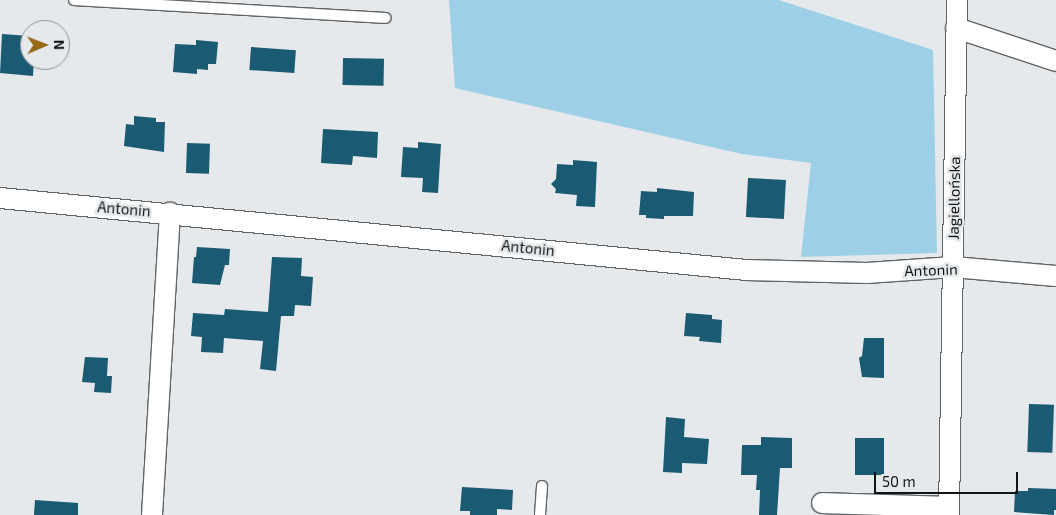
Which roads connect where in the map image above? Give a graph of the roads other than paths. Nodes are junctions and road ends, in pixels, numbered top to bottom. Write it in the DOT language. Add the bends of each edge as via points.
graph roads {
  1 [pos="74,0"];
  2 [pos="957,0"];
  3 [pos="385,18"];
  4 [pos="956,28"];
  5 [pos="1056,61"];
  6 [pos="0,198"];
  7 [pos="170,214"];
  8 [pos="953,267"];
  9 [pos="1056,276"];
  10 [pos="542,486"];
  11 [pos="822,502"];
  12 [pos="949,511"];
  13 [pos="152,515"];
  14 [pos="540,515"];
  1 -- 3 [label="lane"];
  2 -- 4 [label="street, Jagiellońska"];
  4 -- 5 [label="street"];
  4 -- 8 [label="street, Jagiellońska"];
  6 -- 7 [label="street, Antonin"];
  7 -- 8 [label="street, Antonin" via="746,270 867,273"];
  7 -- 13 [label="street"];
  8 -- 9 [label="street, Antonin"];
  8 -- 12 [label="street, Jagiellońska"];
  10 -- 14 [label="lane"];
  11 -- 12 [label="street"];
}
